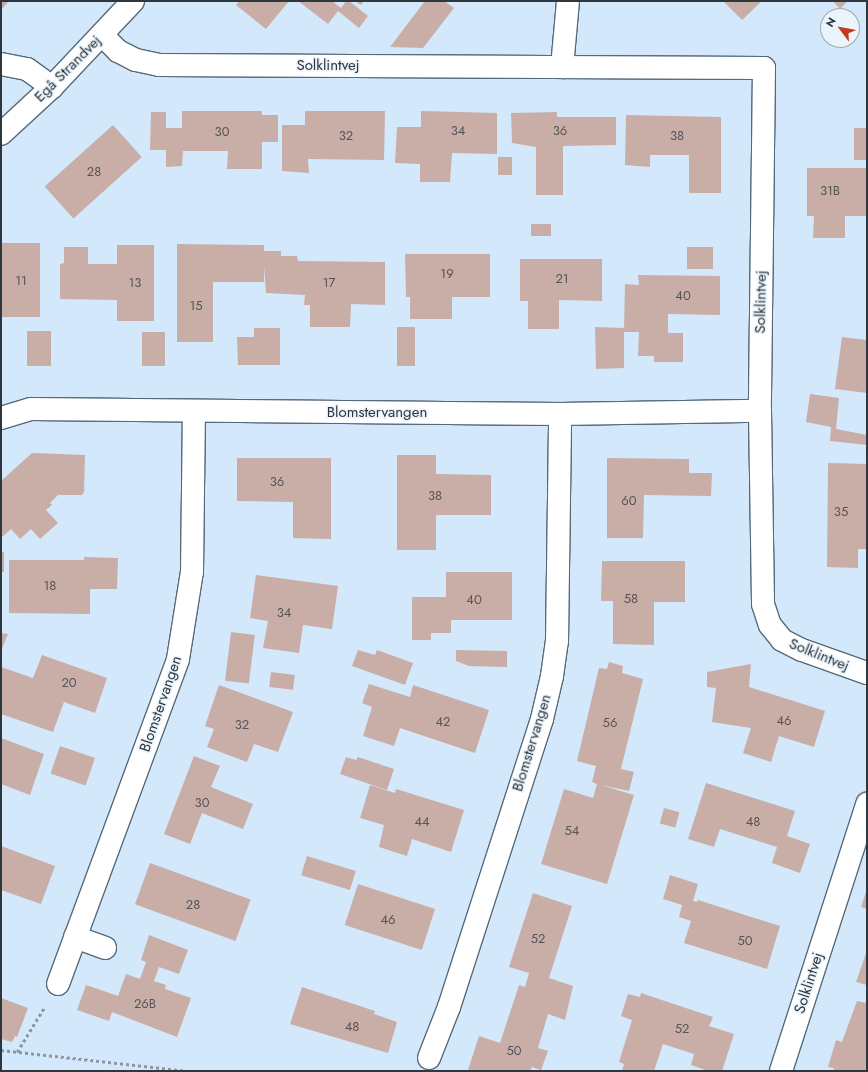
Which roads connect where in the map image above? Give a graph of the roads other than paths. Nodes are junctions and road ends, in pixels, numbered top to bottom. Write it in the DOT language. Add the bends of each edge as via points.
graph roads {
  1 [pos="133,1"];
  2 [pos="568,1"];
  3 [pos="102,35"];
  4 [pos="1,64"];
  5 [pos="562,67"];
  6 [pos="52,87"];
  7 [pos="1,134"];
  8 [pos="760,411"];
  9 [pos="194,412"];
  10 [pos="560,414"];
  11 [pos="1,418"];
  12 [pos="867,673"];
  13 [pos="867,804"];
  14 [pos="75,937"];
  15 [pos="105,948"];
  16 [pos="58,984"];
  17 [pos="429,1058"];
  18 [pos="781,1071"];
  1 -- 3 [label="street, Egå Strandvej"];
  2 -- 5 [label="street"];
  3 -- 5 [label="street, Solklintvej" via="118,51 136,60 159,65"];
  3 -- 6 [label="street, Egå Strandvej"];
  4 -- 6 [label="street" via="27,69"];
  5 -- 8 [label="street, Solklintvej" via="764,68"];
  6 -- 7 [label="street, Egå Strandvej"];
  8 -- 10 [label="street, Blomstervangen"];
  8 -- 12 [label="street, Solklintvej" via="763,604 770,625 782,640 802,650"];
  9 -- 10 [label="street, Blomstervangen"];
  9 -- 11 [label="street, Blomstervangen" via="31,409"];
  9 -- 14 [label="street, Blomstervangen" via="192,572 178,659"];
  10 -- 17 [label="street, Blomstervangen" via="557,641 552,676 527,764 449,1007"];
  13 -- 18 [label="street, Solklintvej"];
  14 -- 15 [label="street"];
  14 -- 16 [label="street, Blomstervangen"];
}
